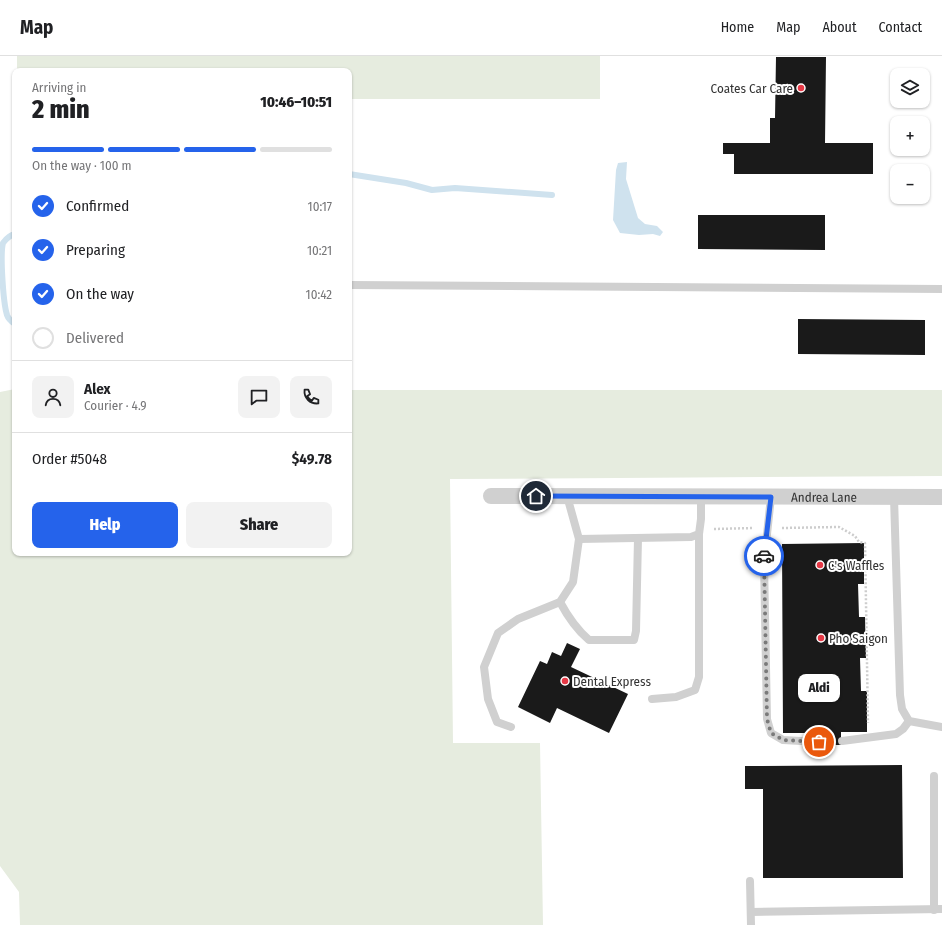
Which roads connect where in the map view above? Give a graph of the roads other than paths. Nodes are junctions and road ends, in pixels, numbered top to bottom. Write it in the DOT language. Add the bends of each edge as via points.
graph roads {
  1 [pos="352,285"];
  2 [pos="942,289"];
  3 [pos="491,496"];
  4 [pos="567,496"];
  5 [pos="701,496"];
  6 [pos="771,497"];
  7 [pos="894,497"];
  8 [pos="942,497"];
  9 [pos="700,531"];
  10 [pos="638,538"];
  11 [pos="579,539"];
  12 [pos="560,602"];
  13 [pos="652,699"];
  14 [pos="909,721"];
  15 [pos="942,727"];
  16 [pos="511,728"];
  17 [pos="842,741"];
  18 [pos="819,742"];
  19 [pos="934,776"];
  20 [pos="750,881"];
  21 [pos="938,909"];
  22 [pos="751,912"];
  23 [pos="752,925"];
  1 -- 2 [label="lane"];
  3 -- 4 [label="street, Andrea Lane"];
  4 -- 5 [label="street, Andrea Lane"];
  4 -- 11 [label="lane"];
  5 -- 6 [label="street, Andrea Lane"];
  5 -- 9 [label="lane"];
  6 -- 7 [label="street, Andrea Lane"];
  6 -- 18 [label="lane" via="764,562 767,719 771,733 783,740"];
  7 -- 8 [label="street, Andrea Lane"];
  7 -- 14 [label="lane" via="900,695 902,709"];
  9 -- 10 [label="lane" via="691,537"];
  9 -- 13 [label="lane" via="699,677 695,690 676,697"];
  10 -- 11 [label="lane"];
  10 -- 12 [label="lane" via="634,640 589,640 571,622"];
  11 -- 12 [label="lane" via="573,582"];
  12 -- 16 [label="lane" via="518,619 498,633 484,667 488,699 497,722"];
  14 -- 15 [label="lane"];
  14 -- 17 [label="lane" via="896,734"];
  19 -- 21 [label="lane"];
  20 -- 22 [label="lane"];
  21 -- 22 [label="lane"];
  22 -- 23 [label="lane"];
}
